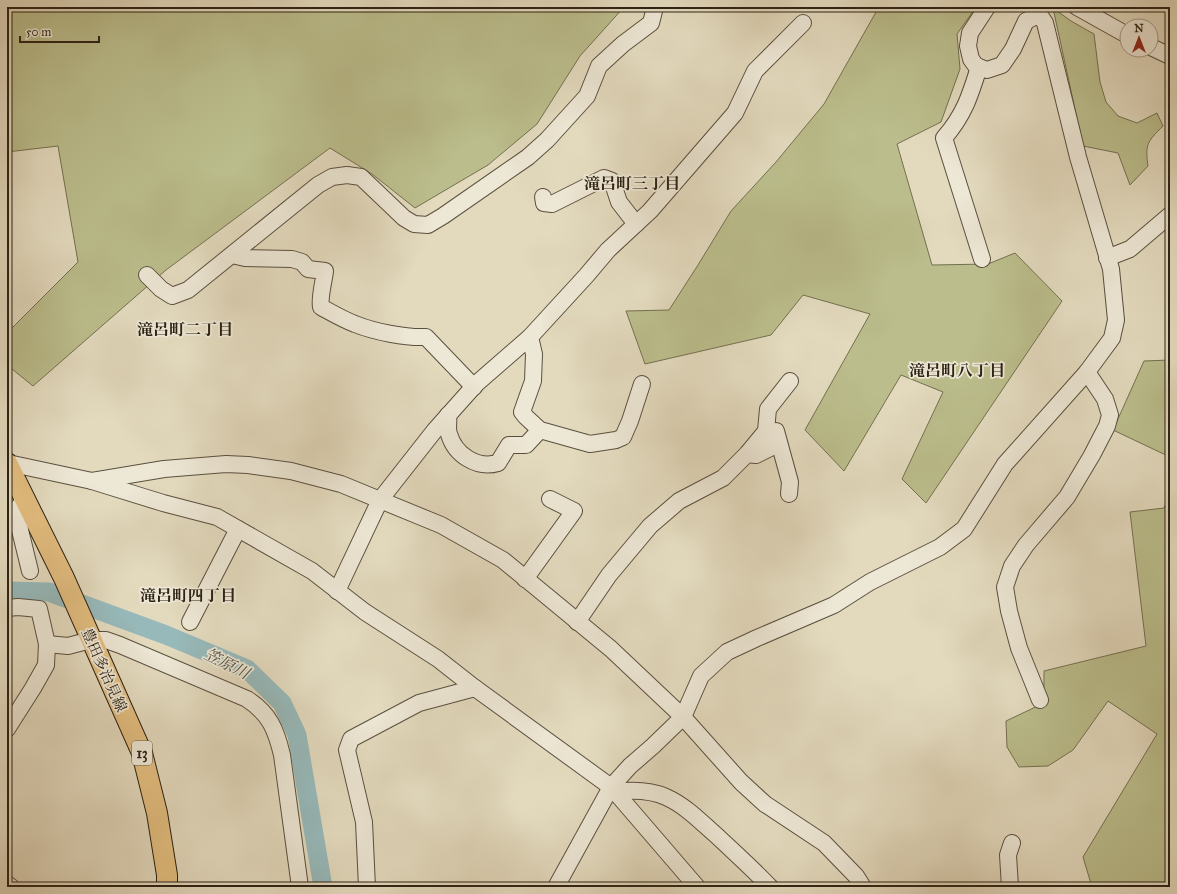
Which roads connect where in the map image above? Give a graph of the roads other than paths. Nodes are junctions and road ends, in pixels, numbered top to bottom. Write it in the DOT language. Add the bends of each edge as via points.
graph roads {
  1 [pos="655,7"];
  2 [pos="987,7"];
  3 [pos="1077,7"];
  4 [pos="803,23"];
  5 [pos="1119,31"];
  6 [pos="1159,51"];
  7 [pos="1170,56"];
  8 [pos="979,67"];
  9 [pos="543,197"];
  10 [pos="1170,216"];
  11 [pos="636,224"];
  12 [pos="232,254"];
  13 [pos="1107,258"];
  14 [pos="982,259"];
  15 [pos="147,275"];
  16 [pos="530,337"];
  17 [pos="1087,372"];
  18 [pos="790,381"];
  19 [pos="642,384"];
  20 [pos="474,387"];
  21 [pos="448,416"];
  22 [pos="540,430"];
  23 [pos="747,454"];
  24 [pos="7,463"];
  25 [pos="92,481"];
  26 [pos="789,494"];
  27 [pos="25,499"];
  28 [pos="550,499"];
  29 [pos="380,500"];
  30 [pos="238,529"];
  31 [pos="30,572"];
  32 [pos="525,578"];
  33 [pos="337,591"];
  34 [pos="7,608"];
  35 [pos="190,622"];
  36 [pos="577,622"];
  37 [pos="88,635"];
  38 [pos="46,644"];
  39 [pos="475,688"];
  40 [pos="1040,700"];
  41 [pos="683,718"];
  42 [pos="7,729"];
  43 [pos="613,790"];
  44 [pos="1012,843"];
  45 [pos="7,884"];
  46 [pos="11,887"];
  47 [pos="167,887"];
  48 [pos="300,887"];
  49 [pos="367,887"];
  50 [pos="556,887"];
  51 [pos="697,887"];
  52 [pos="770,887"];
  53 [pos="863,887"];
  54 [pos="1010,887"];
  1 -- 12 [label="street" via="651,23 599,66 587,96 547,140 528,157 428,225 414,224 404,218 361,177 347,174 332,177 318,185"];
  2 -- 8 [label="street" via="970,33 968,46 971,59"];
  3 -- 5 [label="street"];
  4 -- 11 [label="street" via="755,71 735,113"];
  6 -- 7 [label="street"];
  8 -- 13 [label="street" via="988,70 1002,65 1026,21 1041,17 1045,23 1078,157"];
  8 -- 14 [label="street" via="966,105 956,124 944,138"];
  9 -- 11 [label="street" via="544,203 552,204 604,178 612,181 619,202"];
  10 -- 13 [label="street" via="1130,249"];
  11 -- 16 [label="street" via="608,250"];
  12 -- 15 [label="street" via="188,290 172,296"];
  12 -- 20 [label="street" via="246,258 292,259 302,262 308,269 325,270 320,300 322,307 365,328 409,337 426,337"];
  13 -- 17 [label="street" via="1111,270 1116,320 1112,338"];
  16 -- 20 [label="street"];
  16 -- 22 [label="street" via="534,354 533,381 522,412"];
  17 -- 40 [label="street" via="1105,399 1110,415 1107,426 1067,497 1026,545 1012,566 1005,587 1019,648"];
  17 -- 41 [label="street" via="1005,464 964,529 940,547 870,582 834,605 727,652 702,676"];
  18 -- 23 [label="street" via="768,409 766,431"];
  19 -- 22 [label="street" via="623,437 590,444"];
  20 -- 21 [label="street"];
  21 -- 22 [label="street" via="448,433 460,453 472,462 491,465 498,463 509,445 526,445"];
  21 -- 29 [label="street"];
  23 -- 26 [label="street" via="756,455 770,448 776,432 790,482"];
  23 -- 36 [label="street" via="722,478 679,501 650,526 609,575"];
  24 -- 25 [label="street"];
  24 -- 27 [label="main road, 豊田多治見線 / 13"];
  25 -- 29 [label="street" via="164,469 248,464 291,471 341,484"];
  25 -- 30 [label="street" via="217,517"];
  27 -- 31 [label="street" via="18,508 20,530"];
  27 -- 37 [label="main road, 豊田多治見線 / 13" via="64,578"];
  28 -- 32 [label="street" via="574,511"];
  29 -- 32 [label="street" via="441,525 503,560"];
  29 -- 33 [label="street"];
  30 -- 33 [label="street" via="312,571"];
  30 -- 35 [label="street"];
  32 -- 36 [label="street"];
  33 -- 39 [label="street" via="438,659"];
  34 -- 38 [label="street" via="39,609"];
  36 -- 41 [label="street" via="611,649"];
  37 -- 38 [label="street" via="68,646"];
  37 -- 47 [label="main road, 豊田多治見線 / 13" via="142,753 157,813"];
  37 -- 48 [label="street" via="120,645 247,699 266,715 278,738 282,756"];
  38 -- 42 [label="street" via="46,665"];
  39 -- 43 [label="street"];
  39 -- 49 [label="street" via="419,703 351,740 347,750 364,822"];
  41 -- 43 [label="street" via="630,766"];
  41 -- 53 [label="street" via="750,791 765,804 824,843 856,876"];
  43 -- 50 [label="street"];
  43 -- 51 [label="street"];
  43 -- 52 [label="street" via="631,790 664,796 681,804"];
  44 -- 54 [label="street" via="1008,855"];
  45 -- 46 [label="street"];
}
